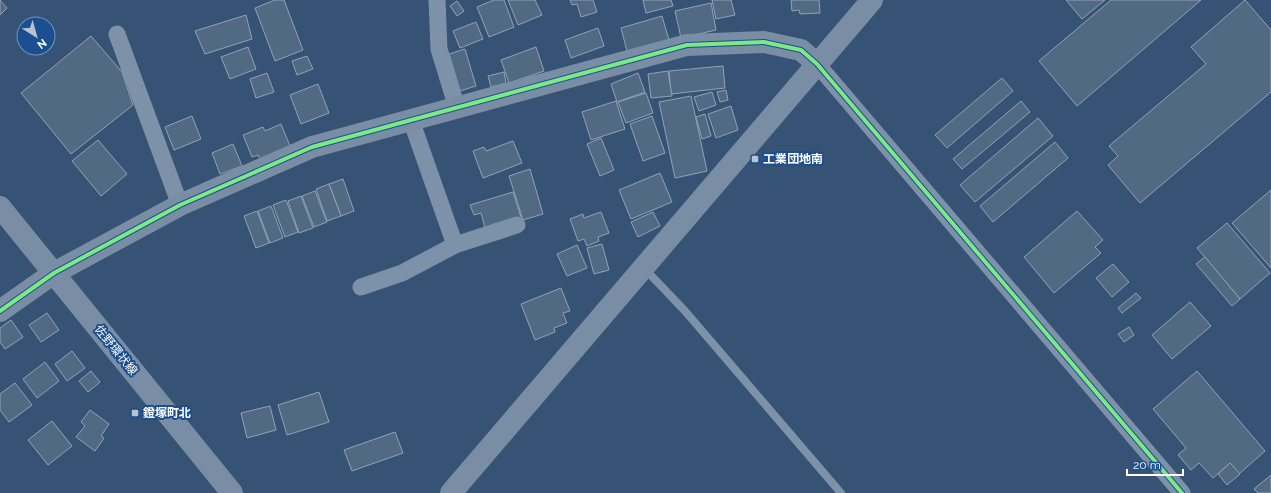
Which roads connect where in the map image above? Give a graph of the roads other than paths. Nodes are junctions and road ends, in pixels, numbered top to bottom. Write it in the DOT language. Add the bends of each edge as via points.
graph roads {
  1 [pos="437,0"];
  2 [pos="872,0"];
  3 [pos="117,34"];
  4 [pos="817,64"];
  5 [pos="457,108"];
  6 [pos="411,120"];
  7 [pos="180,205"];
  8 [pos="0,207"];
  9 [pos="517,225"];
  10 [pos="454,245"];
  11 [pos="643,267"];
  12 [pos="54,273"];
  13 [pos="361,287"];
  14 [pos="0,312"];
  15 [pos="232,493"];
  16 [pos="451,493"];
  17 [pos="841,493"];
  18 [pos="1182,493"];
  1 -- 5 [label="street" via="439,49"];
  2 -- 4 [label="street"];
  3 -- 7 [label="street"];
  4 -- 5 [label="street" via="801,50 764,42 688,45"];
  4 -- 11 [label="street"];
  4 -- 18 [label="street"];
  5 -- 6 [label="street"];
  6 -- 7 [label="street" via="312,147"];
  6 -- 10 [label="street"];
  7 -- 12 [label="street"];
  8 -- 12 [label="street, 佐野環状線"];
  9 -- 10 [label="street"];
  10 -- 13 [label="street" via="402,273"];
  11 -- 16 [label="street"];
  11 -- 17 [label="lane" via="685,311"];
  12 -- 14 [label="street"];
  12 -- 15 [label="street, 佐野環状線"];
}
